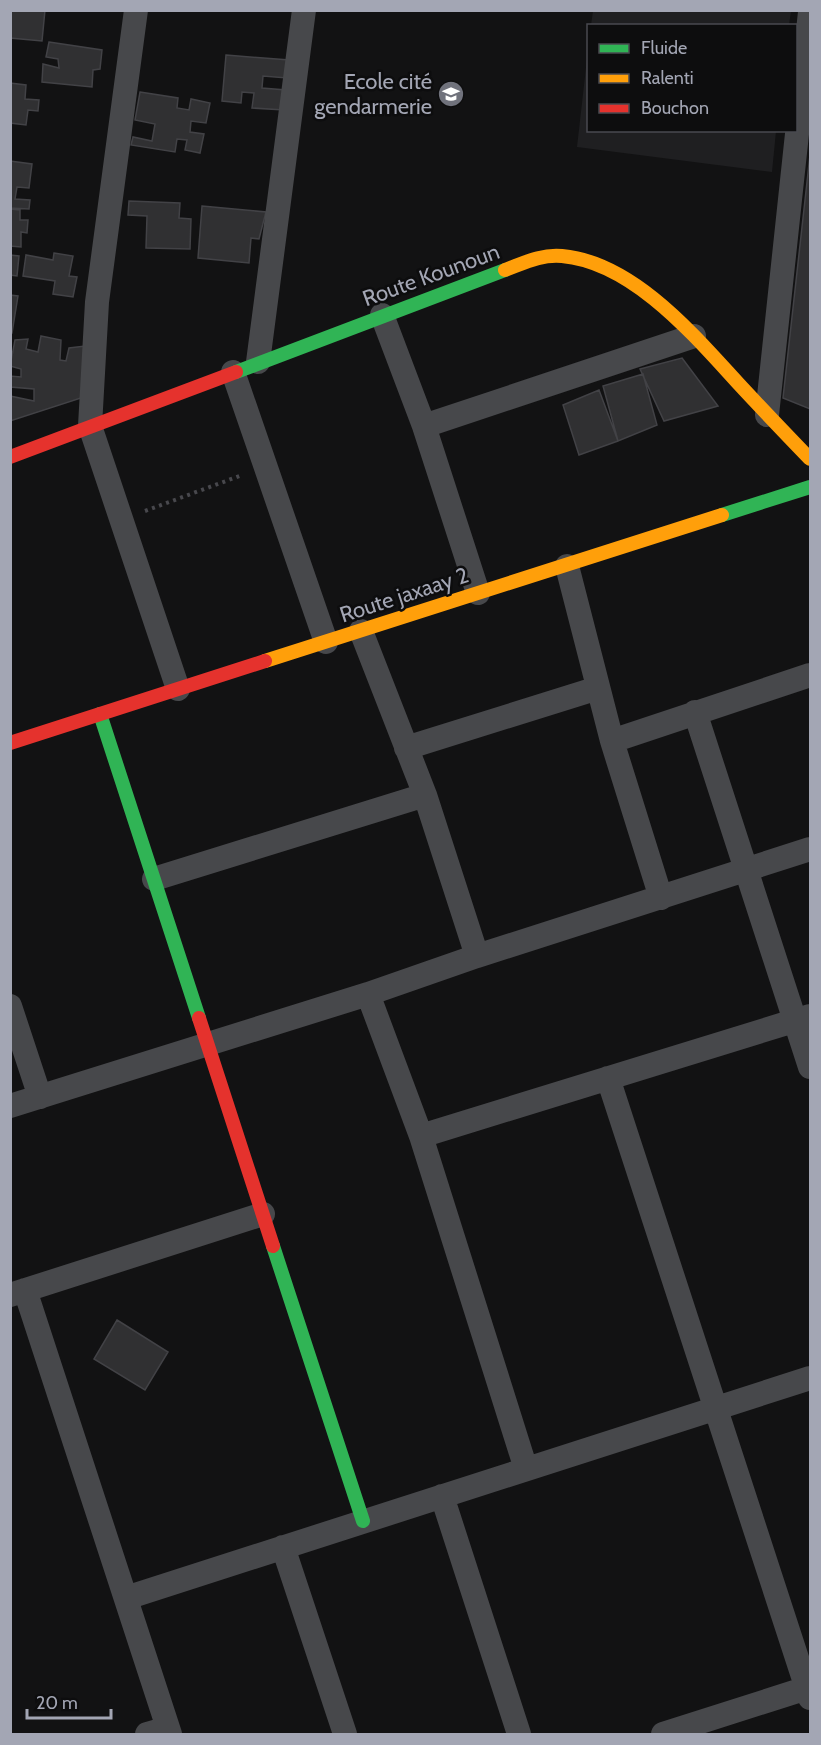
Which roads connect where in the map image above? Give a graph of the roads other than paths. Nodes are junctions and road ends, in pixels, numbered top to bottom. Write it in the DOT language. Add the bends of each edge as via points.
graph roads {
  1 [pos="136,10"];
  2 [pos="304,10"];
  3 [pos="810,12"];
  4 [pos="382,315"];
  5 [pos="694,336"];
  6 [pos="258,362"];
  7 [pos="233,372"];
  8 [pos="767,415"];
  9 [pos="90,426"];
  10 [pos="424,426"];
  11 [pos="10,457"];
  12 [pos="810,459"];
  13 [pos="810,487"];
  14 [pos="567,566"];
  15 [pos="478,593"];
  16 [pos="361,631"];
  17 [pos="326,642"];
  18 [pos="810,675"];
  19 [pos="598,688"];
  20 [pos="178,689"];
  21 [pos="694,712"];
  22 [pos="100,714"];
  23 [pos="13,736"];
  24 [pos="612,741"];
  25 [pos="406,748"];
  26 [pos="425,795"];
  27 [pos="810,849"];
  28 [pos="746,870"];
  29 [pos="154,879"];
  30 [pos="661,898"];
  31 [pos="477,956"];
  32 [pos="368,994"];
  33 [pos="10,1006"];
  34 [pos="803,1018"];
  35 [pos="207,1043"];
  36 [pos="810,1066"];
  37 [pos="608,1078"];
  38 [pos="40,1096"];
  39 [pos="10,1106"];
  40 [pos="421,1136"];
  41 [pos="263,1214"];
  42 [pos="18,1293"];
  43 [pos="810,1378"];
  44 [pos="716,1408"];
  45 [pos="526,1469"];
  46 [pos="442,1497"];
  47 [pos="363,1521"];
  48 [pos="283,1547"];
  49 [pos="126,1598"];
  50 [pos="809,1693"];
  51 [pos="162,1732"];
  52 [pos="345,1734"];
  53 [pos="519,1734"];
  54 [pos="663,1734"];
  1 -- 9 [label="street" via="97,302"];
  2 -- 6 [label="street"];
  3 -- 8 [label="street"];
  4 -- 5 [label="street, Route Kounoun" via="542,256 567,256 620,276"];
  4 -- 6 [label="street, Route Kounoun"];
  4 -- 10 [label="street"];
  5 -- 8 [label="street, Route Kounoun"];
  5 -- 10 [label="street"];
  6 -- 7 [label="street, Route Kounoun"];
  7 -- 9 [label="street, Route Kounoun"];
  7 -- 17 [label="street"];
  8 -- 12 [label="street, Route Kounoun"];
  9 -- 11 [label="street, Route Kounoun"];
  9 -- 20 [label="street"];
  10 -- 15 [label="street"];
  13 -- 14 [label="street, Route jaxaay 2"];
  14 -- 15 [label="street, Route jaxaay 2"];
  14 -- 19 [label="street"];
  15 -- 16 [label="street, Route jaxaay 2"];
  16 -- 17 [label="street, Route jaxaay 2"];
  16 -- 25 [label="street"];
  17 -- 20 [label="street, Route jaxaay 2"];
  18 -- 21 [label="street"];
  19 -- 24 [label="street"];
  19 -- 25 [label="street"];
  20 -- 22 [label="street, Route jaxaay 2"];
  21 -- 24 [label="street"];
  21 -- 28 [label="street"];
  22 -- 23 [label="street, Route jaxaay 2"];
  22 -- 29 [label="street"];
  24 -- 30 [label="street"];
  25 -- 26 [label="street"];
  26 -- 29 [label="street"];
  26 -- 31 [label="street"];
  27 -- 28 [label="street"];
  28 -- 30 [label="street"];
  28 -- 34 [label="street"];
  29 -- 35 [label="street"];
  30 -- 31 [label="street"];
  31 -- 32 [label="street"];
  32 -- 35 [label="street"];
  32 -- 40 [label="street"];
  33 -- 38 [label="street"];
  34 -- 36 [label="street"];
  34 -- 37 [label="street"];
  35 -- 38 [label="street"];
  35 -- 41 [label="street"];
  37 -- 40 [label="street"];
  37 -- 44 [label="street"];
  38 -- 39 [label="street"];
  40 -- 45 [label="street"];
  41 -- 42 [label="street"];
  41 -- 47 [label="street"];
  42 -- 49 [label="street"];
  43 -- 44 [label="street"];
  44 -- 45 [label="street"];
  44 -- 50 [label="street"];
  45 -- 46 [label="street"];
  46 -- 47 [label="street"];
  46 -- 53 [label="street"];
  47 -- 48 [label="street"];
  48 -- 49 [label="street"];
  48 -- 52 [label="street"];
  49 -- 51 [label="street"];
  50 -- 54 [label="street"];
}
